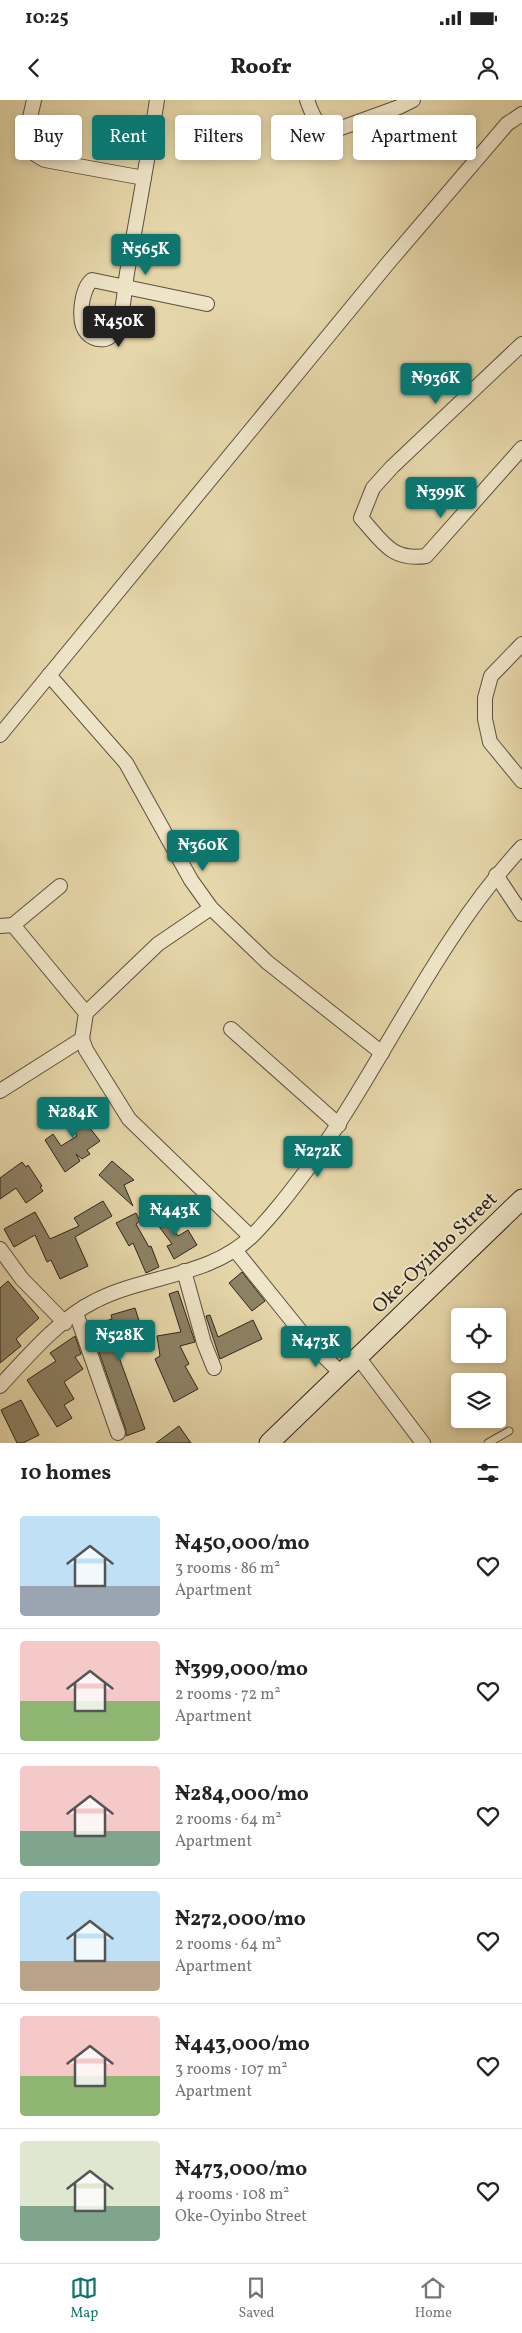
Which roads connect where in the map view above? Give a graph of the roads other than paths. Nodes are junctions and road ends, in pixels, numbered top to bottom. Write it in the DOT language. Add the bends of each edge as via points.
graph roads {
  1 [pos="34,100"];
  2 [pos="157,100"];
  3 [pos="307,100"];
  4 [pos="413,100"];
  5 [pos="522,114"];
  6 [pos="144,178"];
  7 [pos="207,304"];
  8 [pos="522,344"];
  9 [pos="522,448"];
  10 [pos="522,644"];
  11 [pos="49,675"];
  12 [pos="0,735"];
  13 [pos="522,781"];
  14 [pos="522,847"];
  15 [pos="496,875"];
  16 [pos="60,886"];
  17 [pos="211,908"];
  18 [pos="522,914"];
  19 [pos="6,926"];
  20 [pos="86,1014"];
  21 [pos="231,1029"];
  22 [pos="82,1039"];
  23 [pos="382,1052"];
  24 [pos="0,1091"];
  25 [pos="338,1125"];
  26 [pos="522,1199"];
  27 [pos="251,1237"];
  28 [pos="0,1249"];
  29 [pos="234,1250"];
  30 [pos="184,1272"];
  31 [pos="76,1313"];
  32 [pos="65,1323"];
  33 [pos="358,1357"];
  34 [pos="214,1368"];
  35 [pos="341,1372"];
  36 [pos="0,1386"];
  37 [pos="509,1431"];
  38 [pos="118,1433"];
  39 [pos="269,1443"];
  40 [pos="423,1443"];
  41 [pos="488,1443"];
  1 -- 6 [label="street" via="27,137 33,154 46,160"];
  2 -- 6 [label="street"];
  3 -- 4 [label="street" via="315,120 330,132"];
  5 -- 11 [label="street" via="507,124 389,262"];
  6 -- 7 [label="street" via="124,286"];
  8 -- 9 [label="street" via="392,467 373,488 361,518 392,551 408,558 426,556"];
  10 -- 13 [label="street" via="491,676 485,698 490,742"];
  11 -- 12 [label="street"];
  11 -- 17 [label="street" via="126,763 191,880"];
  14 -- 15 [label="street"];
  15 -- 18 [label="street"];
  15 -- 23 [label="street"];
  16 -- 19 [label="street"];
  17 -- 20 [label="street" via="158,944"];
  17 -- 23 [label="street" via="267,962"];
  19 -- 20 [label="street"];
  20 -- 22 [label="street"];
  21 -- 25 [label="street"];
  22 -- 24 [label="street"];
  22 -- 27 [label="street" via="129,1119"];
  23 -- 25 [label="street"];
  25 -- 27 [label="street" via="285,1198"];
  26 -- 33 [label="main road, Oke-Oyinbo Street"];
  27 -- 29 [label="street"];
  28 -- 32 [label="street" via="22,1279"];
  29 -- 30 [label="street"];
  29 -- 35 [label="street" via="310,1343"];
  30 -- 31 [label="street" via="112,1293"];
  30 -- 34 [label="street"];
  31 -- 32 [label="street"];
  31 -- 38 [label="street"];
  32 -- 36 [label="street"];
  33 -- 35 [label="main road, Oke-Oyinbo Street"];
  33 -- 40 [label="street"];
  35 -- 39 [label="main road, Oke-Oyinbo Street"];
  37 -- 41 [label="lane"];
}
